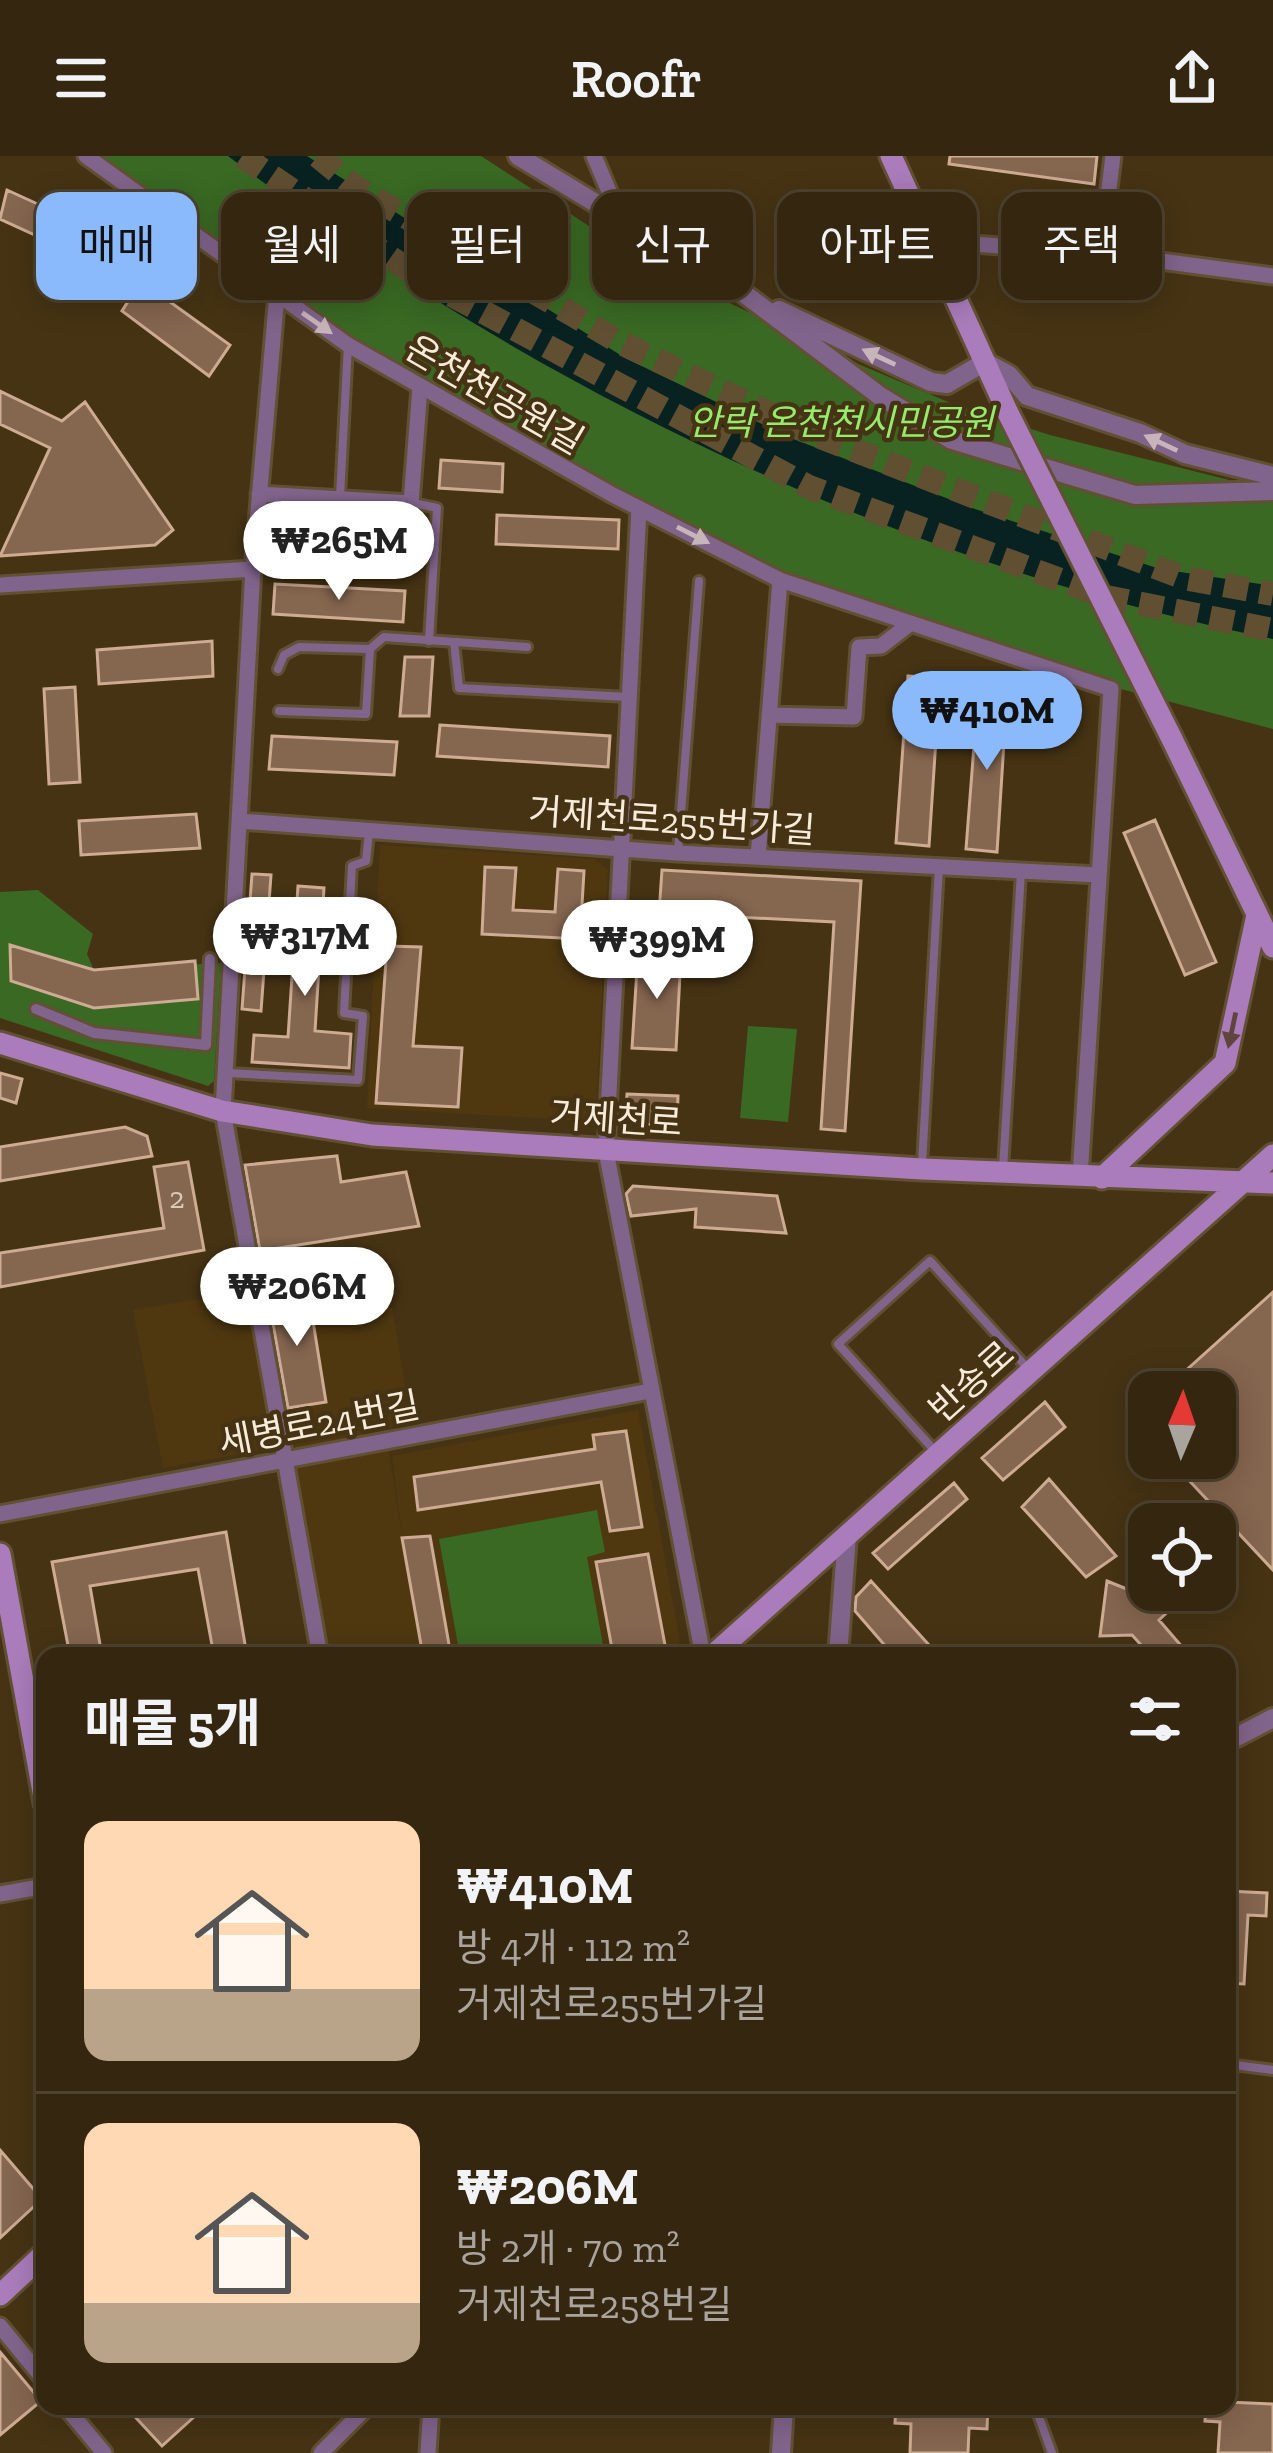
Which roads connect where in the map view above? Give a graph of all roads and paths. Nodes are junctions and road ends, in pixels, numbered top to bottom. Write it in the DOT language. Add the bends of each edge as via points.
graph roads {
  1 [pos="86,156"];
  2 [pos="518,156"];
  3 [pos="594,156"];
  4 [pos="890,156"];
  5 [pos="1113,156"];
  6 [pos="610,192"];
  7 [pos="907,192"];
  8 [pos="1108,192"];
  9 [pos="592,202"];
  10 [pos="221,254"];
  11 [pos="1162,261"];
  12 [pos="1273,276"];
  13 [pos="753,297"];
  14 [pos="276,300"];
  15 [pos="285,300"];
  16 [pos="753,300"];
  17 [pos="957,300"];
  18 [pos="348,345"];
  19 [pos="985,362"];
  20 [pos="420,387"];
  21 [pos="1273,476"];
  22 [pos="1273,491"];
  23 [pos="259,494"];
  24 [pos="339,498"];
  25 [pos="411,502"];
  26 [pos="639,508"];
  27 [pos="256,537"];
  28 [pos="435,550"];
  29 [pos="253,569"];
  30 [pos="780,580"];
  31 [pos="699,581"];
  32 [pos="0,585"];
  33 [pos="908,626"];
  34 [pos="429,641"];
  35 [pos="454,643"];
  36 [pos="527,647"];
  37 [pos="370,649"];
  38 [pos="278,669"];
  39 [pos="628,697"];
  40 [pos="279,711"];
  41 [pos="769,715"];
  42 [pos="240,821"];
  43 [pos="369,829"];
  44 [pos="621,847"];
  45 [pos="677,853"];
  46 [pos="758,857"];
  47 [pos="939,866"];
  48 [pos="1021,871"];
  49 [pos="1099,874"];
  50 [pos="1257,915"];
  51 [pos="1273,933"];
  52 [pos="1273,947"];
  53 [pos="210,959"];
  54 [pos="36,1010"];
  55 [pos="0,1043"];
  56 [pos="225,1073"];
  57 [pos="223,1111"];
  58 [pos="606,1151"];
  59 [pos="1273,1155"];
  60 [pos="922,1169"];
  61 [pos="1003,1172"];
  62 [pos="1091,1177"];
  63 [pos="1273,1183"];
  64 [pos="1240,1184"];
  65 [pos="1030,1372"];
  66 [pos="650,1391"];
  67 [pos="938,1454"];
  68 [pos="286,1460"];
  69 [pos="0,1514"];
  70 [pos="847,1535"];
  71 [pos="0,1554"];
  72 [pos="318,1647"];
  73 [pos="701,1647"];
  74 [pos="722,1647"];
  75 [pos="839,1647"];
  76 [pos="1273,1718"];
  77 [pos="1236,1737"];
  78 [pos="36,1753"];
  79 [pos="36,1888"];
  80 [pos="0,1894"];
  81 [pos="1236,2065"];
  82 [pos="1273,2070"];
  83 [pos="36,2261"];
  84 [pos="0,2294"];
  85 [pos="0,2326"];
  86 [pos="36,2370"];
  87 [pos="72,2415"];
  88 [pos="359,2415"];
  89 [pos="430,2415"];
  90 [pos="783,2415"];
  91 [pos="1040,2415"];
  92 [pos="104,2453"];
  93 [pos="321,2453"];
  94 [pos="428,2453"];
  95 [pos="781,2453"];
  96 [pos="1052,2453"];
  1 -- 10 [label="street, 온천천공원길"];
  2 -- 9 [label="street"];
  3 -- 6 [label="street"];
  4 -- 7 [label="main road"];
  5 -- 8 [label="street"];
  11 -- 12 [label="street"];
  19 -- 13 [label="street, one-way" via="947,384 931,382"];
  14 -- 23 [label="street"];
  15 -- 18 [label="street, 온천천공원길, one-way"];
  16 -- 22 [label="street" via="880,397 952,440 1135,495"];
  17 -- 19 [label="main road"];
  18 -- 20 [label="street, 온천천공원길"];
  18 -- 24 [label="lane"];
  21 -- 19 [label="street, one-way" via="1185,454 1027,396"];
  19 -- 50 [label="main road, bridge"];
  20 -- 25 [label="street"];
  20 -- 26 [label="street, 온천천공원길"];
  23 -- 24 [label="street"];
  23 -- 27 [label="street"];
  24 -- 25 [label="street"];
  25 -- 28 [label="lane" via="437,508"];
  26 -- 30 [label="street, 온천천공원길, one-way"];
  26 -- 39 [label="street"];
  27 -- 28 [label="lane"];
  27 -- 29 [label="street"];
  28 -- 34 [label="lane"];
  29 -- 32 [label="street"];
  29 -- 42 [label="street"];
  30 -- 33 [label="street, 온천천공원길"];
  30 -- 41 [label="street"];
  31 -- 45 [label="lane"];
  33 -- 41 [label="street" via="881,646 860,647 854,717"];
  33 -- 49 [label="street, 온천천공원길" via="1111,689"];
  34 -- 35 [label="lane"];
  34 -- 37 [label="lane" via="384,637"];
  35 -- 36 [label="lane"];
  35 -- 39 [label="lane" via="459,688"];
  37 -- 38 [label="lane" via="299,647"];
  37 -- 40 [label="lane" via="366,714"];
  39 -- 44 [label="street"];
  41 -- 46 [label="street"];
  42 -- 43 [label="street, 거제천로255번가길"];
  42 -- 56 [label="street"];
  43 -- 44 [label="street, 거제천로255번가길"];
  43 -- 56 [label="lane" via="366,861 352,866 344,1013 363,1016 358,1080"];
  44 -- 45 [label="street, 거제천로255번가길"];
  44 -- 58 [label="street"];
  45 -- 46 [label="street, 거제천로255번가길"];
  46 -- 47 [label="street, 거제천로255번가길"];
  47 -- 48 [label="street, 거제천로255번가길"];
  47 -- 60 [label="lane"];
  48 -- 49 [label="street, 거제천로255번가길"];
  48 -- 61 [label="lane"];
  49 -- 62 [label="street"];
  50 -- 51 [label="main road"];
  50 -- 52 [label="main road"];
  50 -- 62 [label="main road, one-way" via="1225,1064"];
  53 -- 54 [label="street" via="206,1045 94,1033"];
  55 -- 57 [label="main road, 거제천로"];
  56 -- 57 [label="street"];
  57 -- 58 [label="main road, 거제천로" via="372,1135"];
  57 -- 68 [label="street"];
  58 -- 60 [label="main road, 거제천로"];
  58 -- 66 [label="street"];
  59 -- 64 [label="main road, 반송로"];
  60 -- 61 [label="main road, 거제천로"];
  61 -- 62 [label="main road, 거제천로"];
  62 -- 64 [label="main road, 거제천로"];
  63 -- 64 [label="main road, 거제천로"];
  64 -- 65 [label="main road, 반송로"];
  65 -- 67 [label="main road, 반송로"];
  65 -- 67 [label="lane" via="930,1261 838,1344"];
  66 -- 68 [label="street, 세병로24번길"];
  66 -- 73 [label="street"];
  67 -- 70 [label="main road, 반송로"];
  68 -- 69 [label="street, 세병로24번길"];
  68 -- 72 [label="street"];
  70 -- 74 [label="main road, 반송로"];
  70 -- 75 [label="street"];
  71 -- 78 [label="main road"];
  76 -- 77 [label="street"];
  79 -- 80 [label="street"];
  81 -- 82 [label="lane"];
  83 -- 84 [label="main road"];
  85 -- 86 [label="street"];
  87 -- 92 [label="street"];
  88 -- 93 [label="street"];
  89 -- 94 [label="street"];
  90 -- 95 [label="street"];
  91 -- 96 [label="lane"];
}
